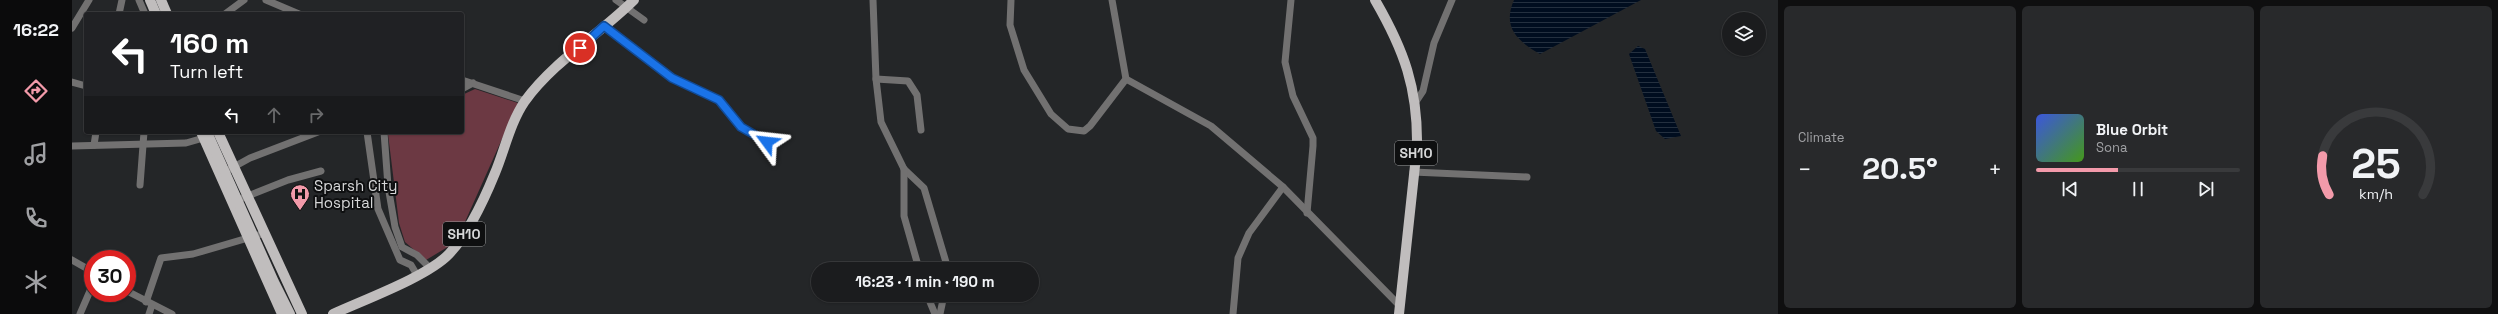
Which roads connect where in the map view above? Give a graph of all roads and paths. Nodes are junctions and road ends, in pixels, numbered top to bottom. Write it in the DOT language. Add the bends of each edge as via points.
graph roads {
  1 [pos="89,0"];
  2 [pos="122,0"];
  3 [pos="140,0"];
  4 [pos="144,0"];
  5 [pos="150,0"];
  6 [pos="161,0"];
  7 [pos="244,0"];
  8 [pos="266,0"];
  9 [pos="616,0"];
  10 [pos="634,0"];
  11 [pos="873,0"];
  12 [pos="1011,0"];
  13 [pos="1112,0"];
  14 [pos="1291,0"];
  15 [pos="1375,0"];
  16 [pos="1452,0"];
  17 [pos="626,8"];
  18 [pos="119,12"];
  19 [pos="144,12"];
  20 [pos="149,12"];
  21 [pos="155,12"];
  22 [pos="166,12"];
  23 [pos="228,12"];
  24 [pos="294,12"];
  25 [pos="644,20"];
  26 [pos="604,26"];
  27 [pos="72,28"];
  28 [pos="1126,78"];
  29 [pos="876,79"];
  30 [pos="464,81"];
  31 [pos="72,82"];
  32 [pos="473,83"];
  33 [pos="84,85"];
  34 [pos="464,88"];
  35 [pos="528,98"];
  36 [pos="1415,103"];
  37 [pos="921,130"];
  38 [pos="96,134"];
  39 [pos="144,134"];
  40 [pos="204,134"];
  41 [pos="218,134"];
  42 [pos="313,134"];
  43 [pos="367,134"];
  44 [pos="384,134"];
  45 [pos="767,142"];
  46 [pos="144,144"];
  47 [pos="94,145"];
  48 [pos="72,146"];
  49 [pos="233,167"];
  50 [pos="904,169"];
  51 [pos="322,171"];
  52 [pos="1413,172"];
  53 [pos="219,174"];
  54 [pos="1527,177"];
  55 [pos="140,185"];
  56 [pos="1283,187"];
  57 [pos="247,196"];
  58 [pos="232,203"];
  59 [pos="1307,212"];
  60 [pos="264,233"];
  61 [pos="247,238"];
  62 [pos="72,260"];
  63 [pos="917,262"];
  64 [pos="946,262"];
  65 [pos="84,267"];
  66 [pos="430,268"];
  67 [pos="417,275"];
  68 [pos="136,296"];
  69 [pos="85,302"];
  70 [pos="930,302"];
  71 [pos="943,302"];
  72 [pos="149,303"];
  73 [pos="1399,310"];
  74 [pos="80,314"];
  75 [pos="149,314"];
  76 [pos="172,314"];
  77 [pos="282,314"];
  78 [pos="290,314"];
  79 [pos="302,314"];
  80 [pos="333,314"];
  81 [pos="936,314"];
  82 [pos="940,314"];
  83 [pos="1232,314"];
  1 -- 27 [label="street"];
  2 -- 18 [label="street"];
  3 -- 19 [label="street"];
  4 -- 20 [label="main road"];
  5 -- 21 [label="main road"];
  6 -- 22 [label="main road"];
  7 -- 23 [label="street"];
  8 -- 24 [label="street"];
  9 -- 17 [label="street"];
  10 -- 17 [label="main road, SH10"];
  11 -- 29 [label="street"];
  12 -- 28 [label="street" via="1010,25 1024,70 1051,114 1068,129 1084,131 1090,126"];
  13 -- 28 [label="street"];
  14 -- 59 [label="street" via="1284,62 1288,82 1313,138"];
  15 -- 36 [label="main road, SH10" via="1396,37"];
  16 -- 36 [label="street" via="1434,44 1423,91"];
  17 -- 25 [label="street"];
  17 -- 26 [label="main road, SH10"];
  26 -- 35 [label="main road, SH10"];
  26 -- 45 [label="street" via="672,78 719,100 741,127"];
  28 -- 56 [label="street" via="1211,126"];
  29 -- 37 [label="street" via="908,81 917,95"];
  29 -- 50 [label="street" via="881,122"];
  30 -- 32 [label="street"];
  31 -- 33 [label="street"];
  32 -- 34 [label="street"];
  32 -- 35 [label="street"];
  35 -- 66 [label="main road, SH10" via="513,122 493,178 462,237 448,255"];
  36 -- 52 [label="main road, SH10" via="1416,147"];
  38 -- 47 [label="street"];
  39 -- 46 [label="street"];
  40 -- 46 [label="street" via="186,143"];
  40 -- 53 [label="main road"];
  40 -- 78 [label="main road, bridge"];
  41 -- 49 [label="main road"];
  42 -- 49 [label="street"];
  43 -- 67 [label="street" via="381,218 400,260 411,264"];
  44 -- 66 [label="street" via="394,227 402,247 417,255"];
  46 -- 47 [label="street"];
  46 -- 55 [label="street"];
  47 -- 48 [label="street"];
  49 -- 53 [label="street"];
  49 -- 57 [label="main road"];
  50 -- 63 [label="street" via="904,216"];
  50 -- 64 [label="street" via="924,188"];
  51 -- 57 [label="street"];
  52 -- 54 [label="street"];
  52 -- 73 [label="main road, SH10"];
  53 -- 58 [label="main road"];
  56 -- 59 [label="street"];
  56 -- 83 [label="street" via="1249,233 1238,258"];
  57 -- 58 [label="street"];
  57 -- 60 [label="main road"];
  58 -- 61 [label="main road"];
  59 -- 73 [label="street"];
  60 -- 61 [label="street"];
  60 -- 79 [label="main road"];
  61 -- 72 [label="street" via="193,254 161,258"];
  61 -- 77 [label="main road"];
  62 -- 65 [label="street"];
  66 -- 67 [label="main road, SH10"];
  67 -- 80 [label="main road, SH10"];
  68 -- 72 [label="street"];
  69 -- 74 [label="street"];
  70 -- 81 [label="street"];
  71 -- 82 [label="street"];
  72 -- 75 [label="street"];
  72 -- 76 [label="street"];
}
